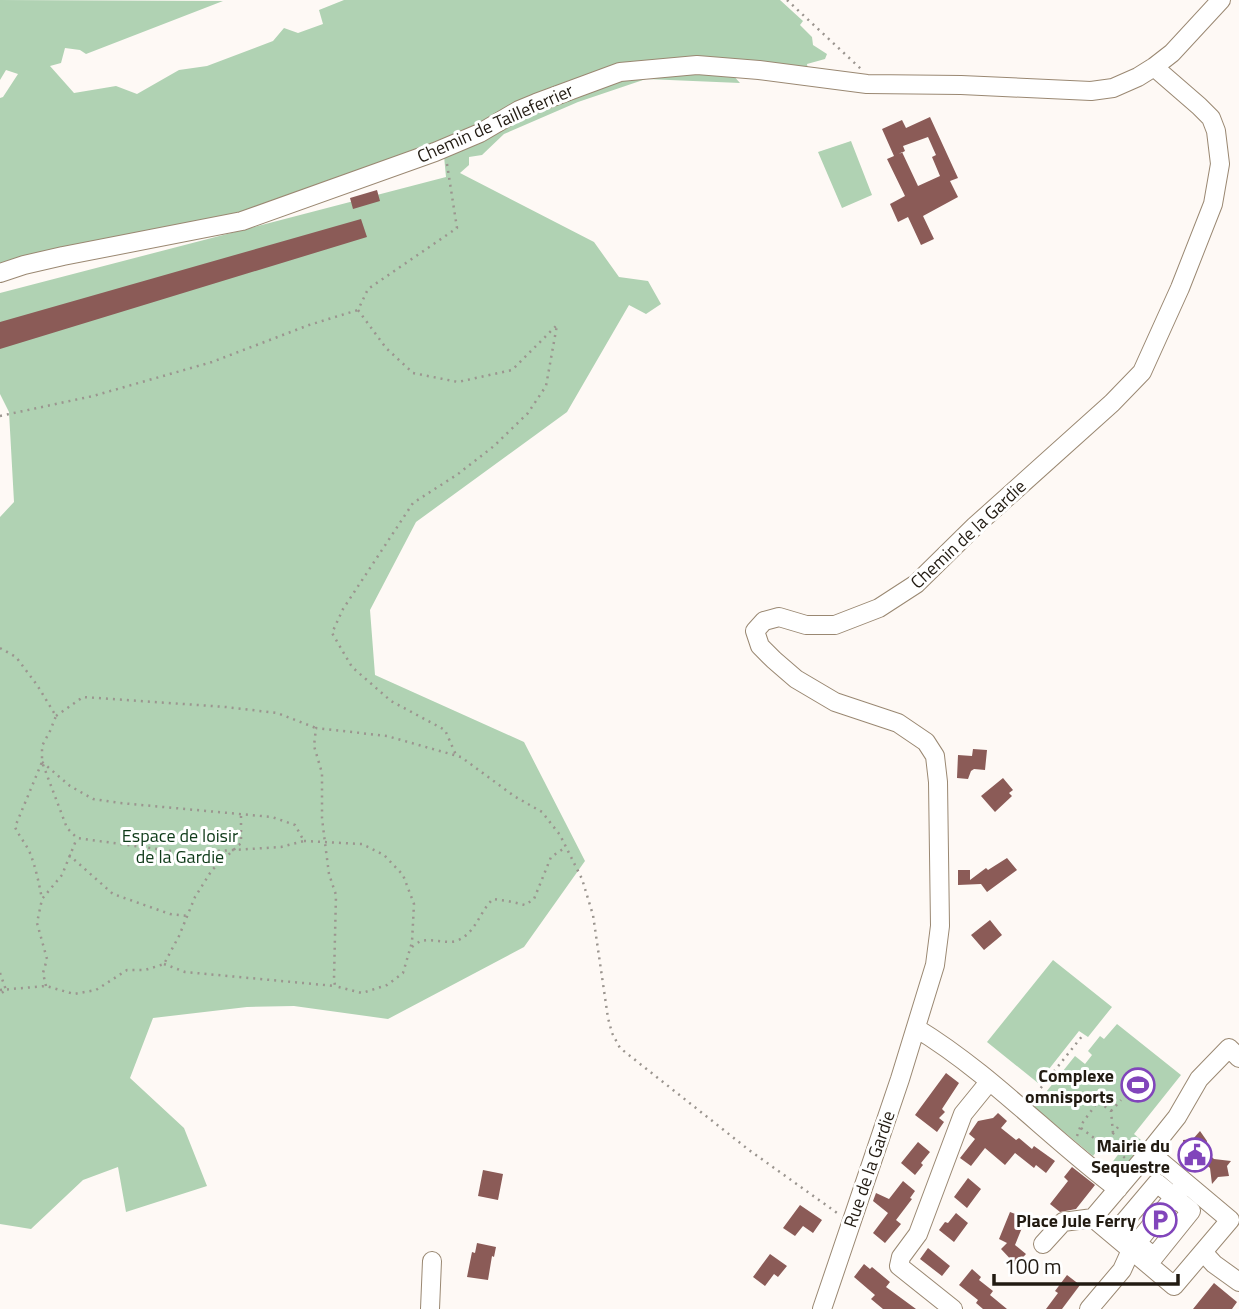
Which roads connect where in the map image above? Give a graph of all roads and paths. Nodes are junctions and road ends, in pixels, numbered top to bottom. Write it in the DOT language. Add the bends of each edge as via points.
graph roads {
  1 [pos="787,0"];
  2 [pos="1221,0"];
  3 [pos="1154,67"];
  4 [pos="875,84"];
  5 [pos="445,148"];
  6 [pos="0,273"];
  7 [pos="358,310"];
  8 [pos="0,416"];
  9 [pos="0,648"];
  10 [pos="55,716"];
  11 [pos="316,728"];
  12 [pos="456,755"];
  13 [pos="42,762"];
  14 [pos="242,814"];
  15 [pos="77,838"];
  16 [pos="304,841"];
  17 [pos="325,843"];
  18 [pos="566,847"];
  19 [pos="233,850"];
  20 [pos="69,855"];
  21 [pos="42,900"];
  22 [pos="187,916"];
  23 [pos="410,949"];
  24 [pos="164,964"];
  25 [pos="0,973"];
  26 [pos="46,986"];
  27 [pos="335,986"];
  28 [pos="6,990"];
  29 [pos="0,992"];
  30 [pos="916,1028"];
  31 [pos="1083,1035"];
  32 [pos="1236,1047"];
  33 [pos="989,1082"];
  34 [pos="1107,1088"];
  35 [pos="1121,1100"];
  36 [pos="1099,1102"];
  37 [pos="1023,1110"];
  38 [pos="1111,1111"];
  39 [pos="1080,1127"];
  40 [pos="1118,1127"];
  41 [pos="1114,1133"];
  42 [pos="1106,1143"];
  43 [pos="1069,1149"];
  44 [pos="1149,1152"];
  45 [pos="1136,1167"];
  46 [pos="1185,1183"];
  47 [pos="1118,1189"];
  48 [pos="1093,1218"];
  49 [pos="851,1223"];
  50 [pos="1043,1244"];
  51 [pos="1134,1246"];
  52 [pos="1203,1252"];
  53 [pos="432,1261"];
  54 [pos="1239,1282"];
  55 [pos="430,1309"];
  56 [pos="821,1309"];
  57 [pos="953,1309"];
  58 [pos="1089,1309"];
  1 -- 4 [label="path"];
  2 -- 3 [label="street, Chemin de Tailleferrier"];
  3 -- 4 [label="street, Chemin de Tailleferrier" via="1113,88 1091,91"];
  3 -- 30 [label="street, Chemin de la Gardie" via="1210,118 1220,164 1213,204 1142,372 916,584 879,608 835,625 806,625 779,617 764,621 755,631 760,646 796,679 835,702 898,723 926,742 935,756 940,926 935,965"];
  4 -- 5 [label="street, Chemin de Tailleferrier" via="697,65 620,72 519,110"];
  5 -- 6 [label="street, Chemin de Tailleferrier" via="243,221"];
  5 -- 7 [label="path" via="457,228 368,289"];
  7 -- 8 [label="path" via="212,362 93,396"];
  7 -- 12 [label="path" via="386,348 413,373 458,382 512,370 557,325 546,386 528,413 494,446 413,503 332,633 352,667 391,701 445,730"];
  9 -- 10 [label="path" via="16,657"];
  10 -- 11 [label="path" via="83,697 277,713"];
  10 -- 13 [label="path"];
  11 -- 12 [label="path" via="387,736"];
  11 -- 17 [label="path"];
  12 -- 18 [label="path" via="542,812"];
  13 -- 14 [label="path" via="93,799"];
  13 -- 15 [label="path" via="67,828"];
  13 -- 21 [label="path" via="15,827 29,851"];
  14 -- 16 [label="path" via="295,825"];
  14 -- 19 [label="path" via="241,843"];
  15 -- 19 [label="path" via="186,853"];
  15 -- 20 [label="path"];
  16 -- 17 [label="path"];
  16 -- 19 [label="path"];
  17 -- 23 [label="path" via="362,845 384,855 403,875 414,904"];
  17 -- 27 [label="path" via="336,895"];
  18 -- 23 [label="path" via="551,856 534,899 525,905 493,899 469,933 456,940 421,941"];
  18 -- 49 [label="path" via="593,915 608,1018 620,1048"];
  19 -- 22 [label="path" via="212,870"];
  20 -- 21 [label="path" via="62,875"];
  20 -- 22 [label="path" via="113,894"];
  21 -- 26 [label="path" via="37,923 47,959"];
  22 -- 24 [label="path"];
  23 -- 27 [label="path" via="403,973 387,985 362,993"];
  24 -- 26 [label="path" via="127,970 96,990 74,994"];
  24 -- 27 [label="path" via="185,972"];
  25 -- 28 [label="path"];
  26 -- 28 [label="path"];
  28 -- 29 [label="path"];
  30 -- 33 [label="street"];
  30 -- 49 [label="street, Rue de la Gardie"];
  31 -- 37 [label="path"];
  32 -- 44 [label="street" via="1199,1079"];
  33 -- 37 [label="street"];
  33 -- 57 [label="street" via="963,1114 918,1234 899,1266"];
  34 -- 36 [label="path"];
  35 -- 38 [label="path"];
  36 -- 38 [label="path"];
  36 -- 39 [label="path"];
  37 -- 43 [label="street"];
  38 -- 41 [label="path"];
  39 -- 42 [label="path"];
  39 -- 43 [label="path"];
  40 -- 41 [label="path"];
  41 -- 42 [label="path"];
  42 -- 45 [label="path"];
  43 -- 47 [label="street"];
  44 -- 45 [label="street"];
  44 -- 46 [label="street"];
  45 -- 47 [label="street"];
  46 -- 51 [label="street"];
  46 -- 52 [label="street" via="1230,1220"];
  47 -- 48 [label="street"];
  48 -- 50 [label="street" via="1063,1222"];
  48 -- 51 [label="street"];
  49 -- 56 [label="street, Rue de la Gardie"];
  51 -- 52 [label="street" via="1174,1286"];
  51 -- 58 [label="street" via="1122,1269"];
  52 -- 54 [label="street"];
  53 -- 55 [label="street"];
}
